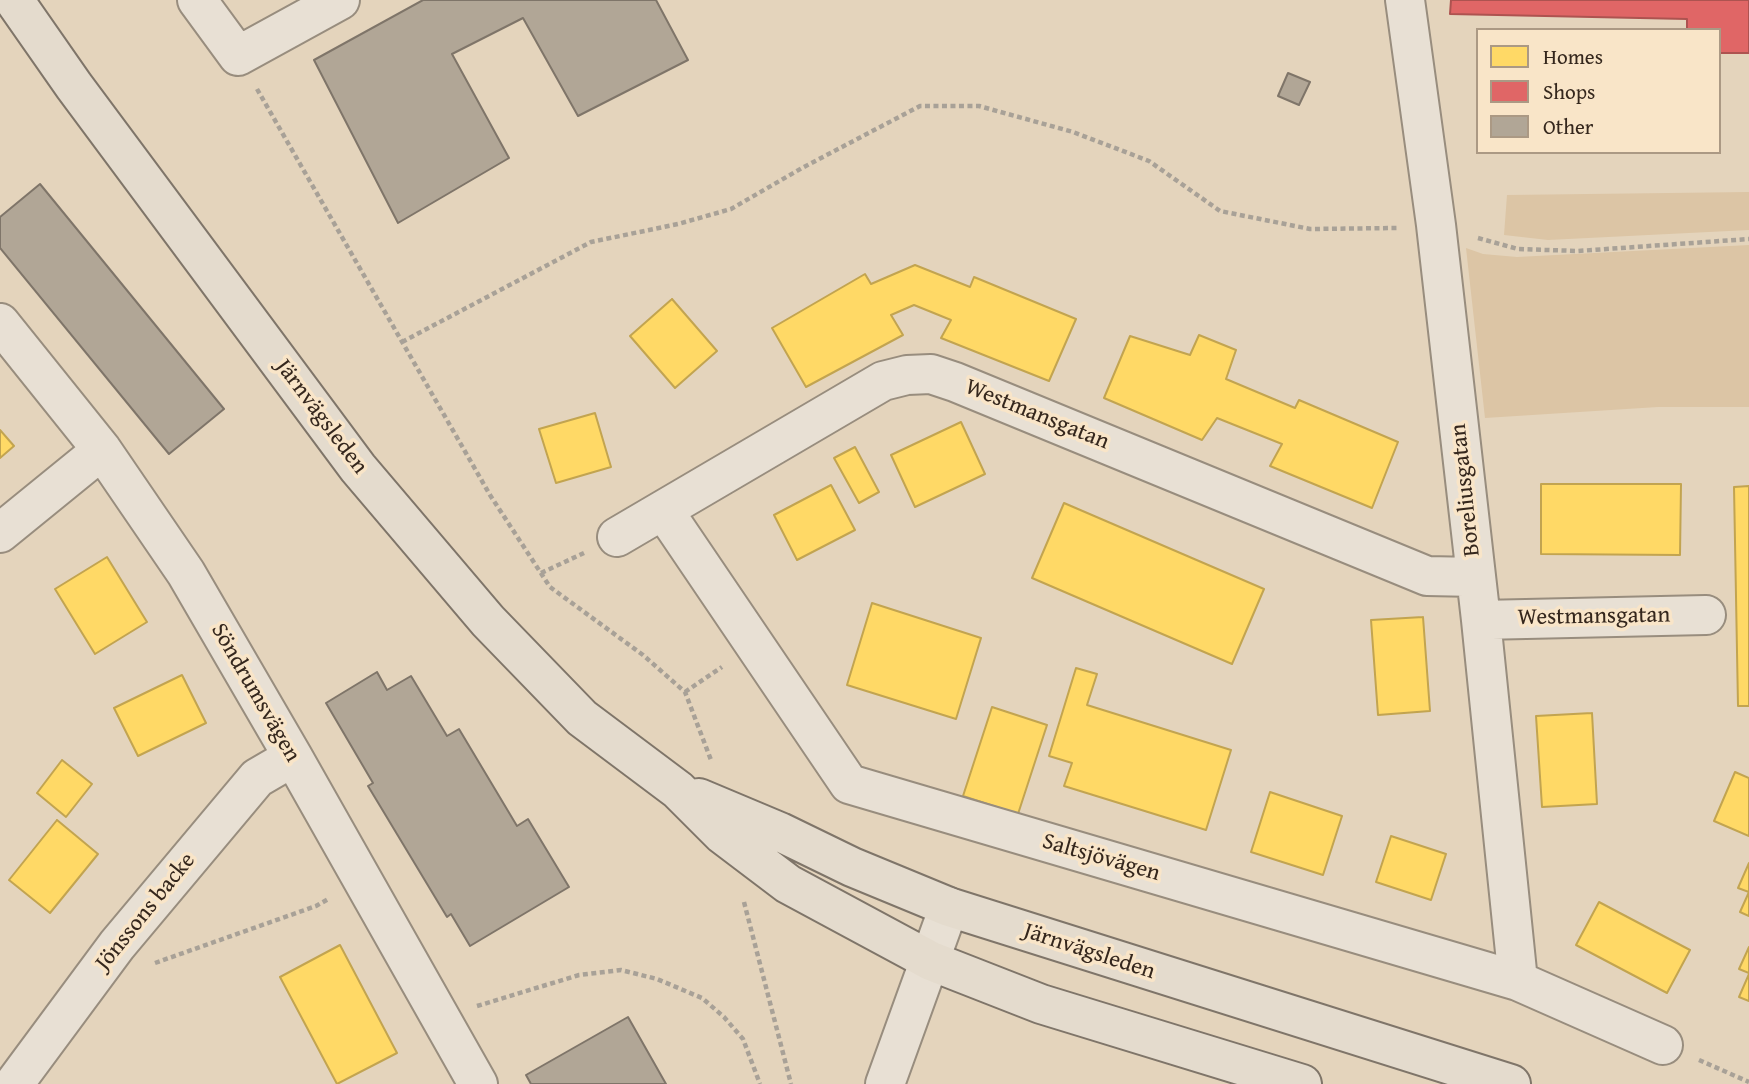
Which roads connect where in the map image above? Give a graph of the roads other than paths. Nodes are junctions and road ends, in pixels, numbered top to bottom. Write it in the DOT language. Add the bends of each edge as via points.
graph roads {
  1 [pos="14,0"];
  2 [pos="197,0"];
  3 [pos="340,0"];
  4 [pos="1405,0"];
  5 [pos="0,323"];
  6 [pos="102,450"];
  7 [pos="664,510"];
  8 [pos="0,533"];
  9 [pos="617,537"];
  10 [pos="1476,577"];
  11 [pos="1706,615"];
  12 [pos="1481,620"];
  13 [pos="293,757"];
  14 [pos="678,790"];
  15 [pos="949,907"];
  16 [pos="931,961"];
  17 [pos="1518,981"];
  18 [pos="1663,1045"];
  19 [pos="14,1084"];
  20 [pos="478,1084"];
  21 [pos="885,1084"];
  22 [pos="1302,1084"];
  23 [pos="1511,1084"];
  1 -- 14 [label="main road, Järnvägsleden" via="358,468 488,621 582,718"];
  2 -- 3 [label="street" via="238,56"];
  4 -- 10 [label="street, Boreliusgatan"];
  5 -- 6 [label="street, Söndrumsvägen"];
  6 -- 8 [label="street"];
  6 -- 13 [label="street, Söndrumsvägen" via="186,573"];
  7 -- 9 [label="street, Westmansgatan"];
  7 -- 10 [label="street, Westmansgatan" via="883,381 931,374 1427,576"];
  7 -- 17 [label="street, Saltsjövägen" via="849,784"];
  10 -- 12 [label="street, Boreliusgatan"];
  11 -- 12 [label="street, Westmansgatan"];
  12 -- 17 [label="street, Boreliusgatan"];
  13 -- 19 [label="street, Jönssons backe" via="257,778 117,945"];
  13 -- 20 [label="street, Söndrumsvägen"];
  14 -- 15 [label="main road, Järnvägsleden"];
  14 -- 16 [label="main road, Järnvägsleden" via="722,834 788,884"];
  15 -- 16 [label="street"];
  15 -- 23 [label="main road, Järnvägsleden"];
  16 -- 21 [label="street"];
  16 -- 22 [label="main road, Järnvägsleden" via="1041,1003"];
  17 -- 18 [label="street, Saltsjövägen"];
}
